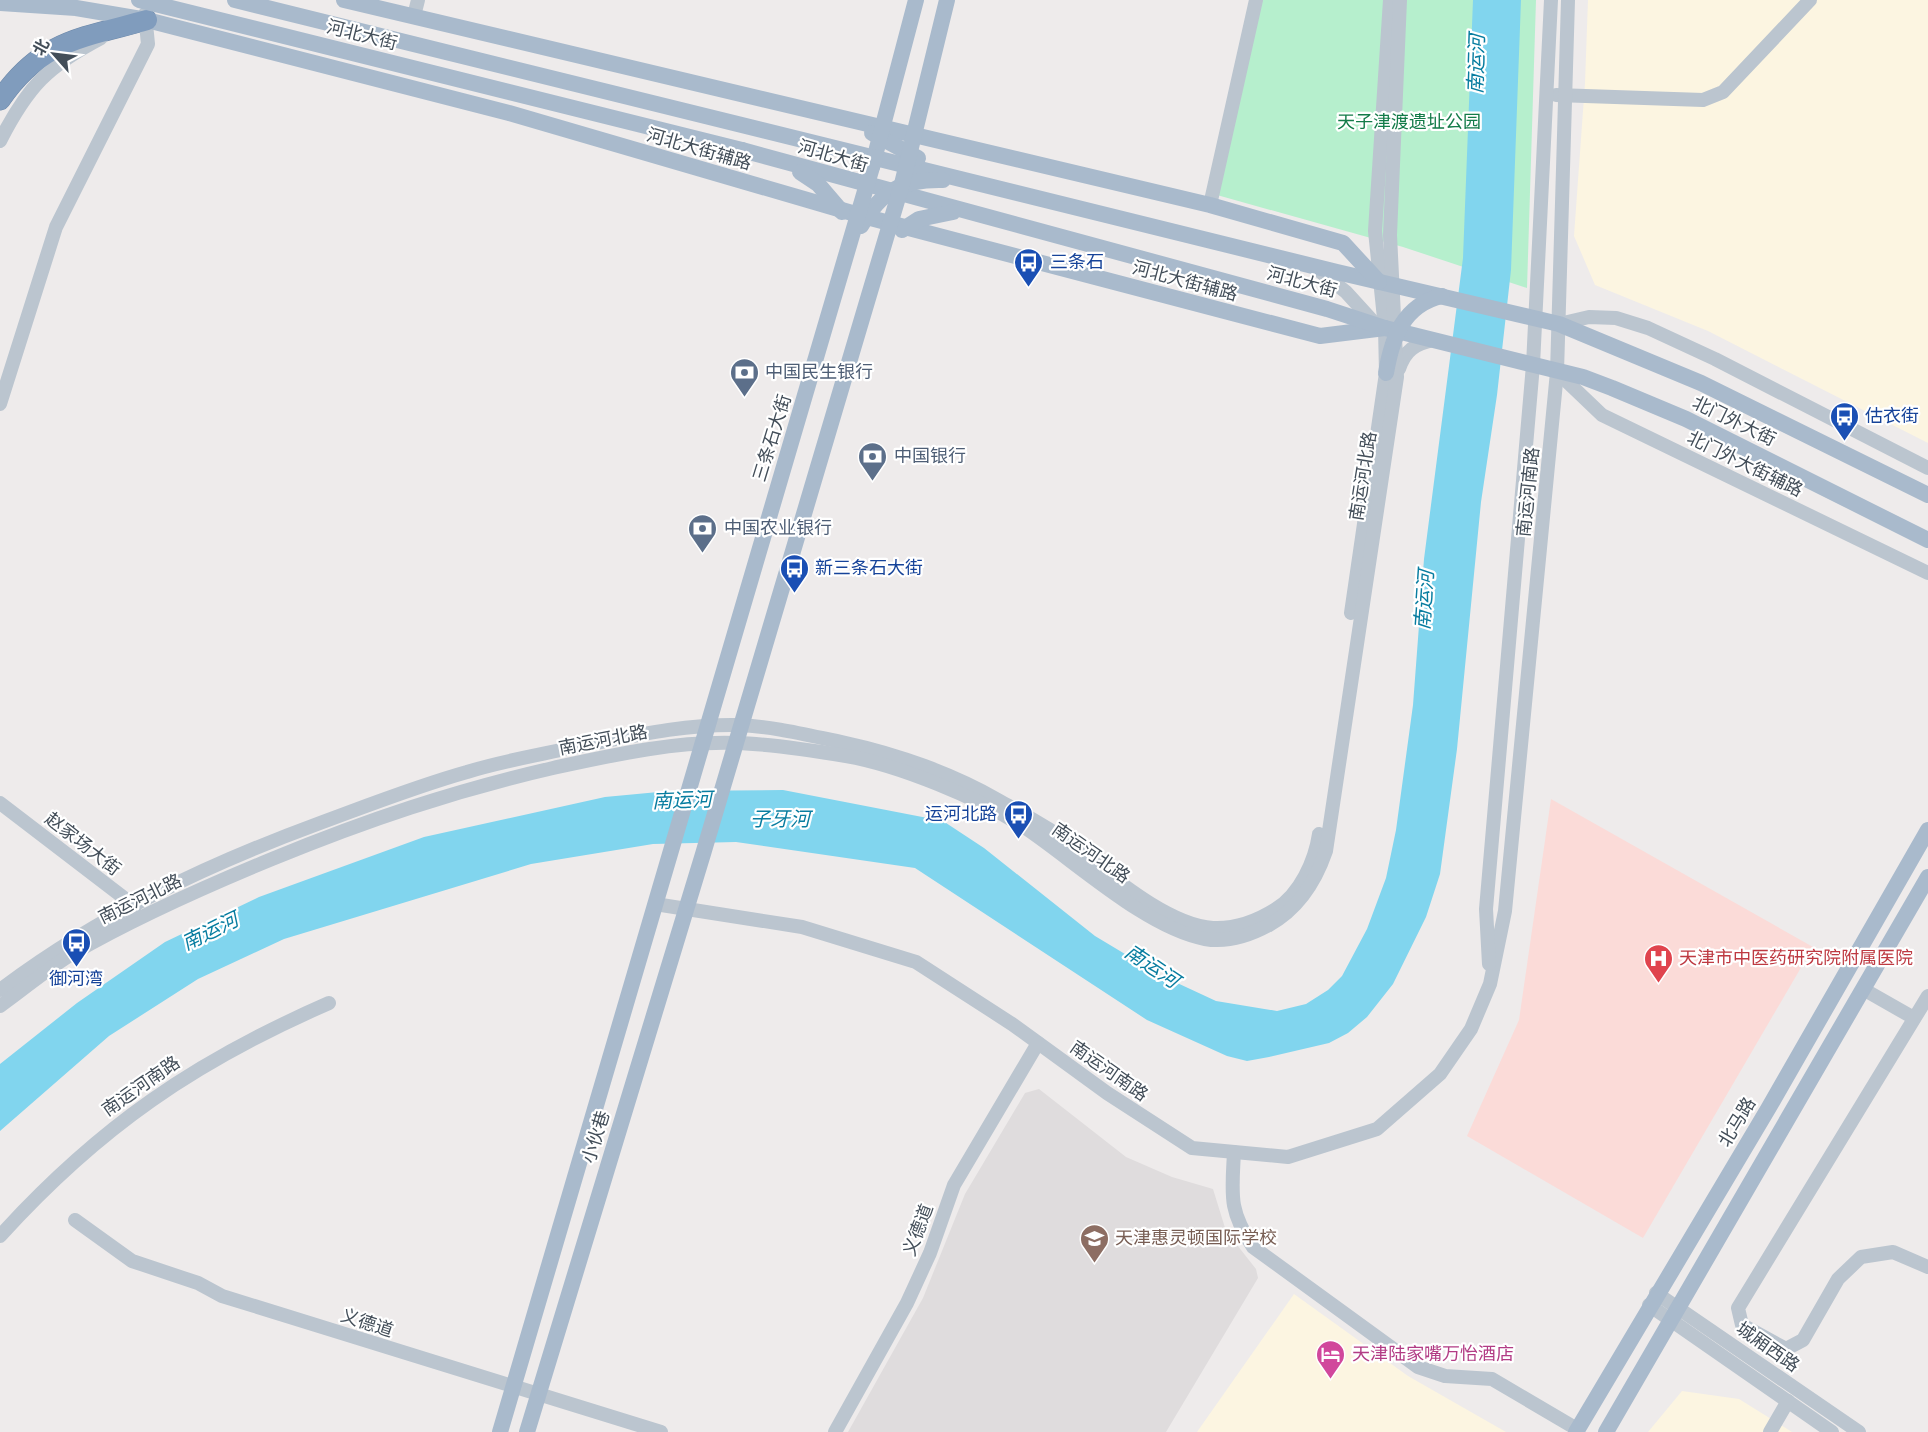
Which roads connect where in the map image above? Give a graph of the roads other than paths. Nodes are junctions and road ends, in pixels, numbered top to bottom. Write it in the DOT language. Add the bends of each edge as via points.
graph roads {
  1 [pos="140,0"];
  2 [pos="235,0"];
  3 [pos="344,0"];
  4 [pos="916,0"];
  5 [pos="947,0"];
  6 [pos="1256,0"];
  7 [pos="1390,0"];
  8 [pos="1400,0"];
  9 [pos="1551,0"];
  10 [pos="1568,0"];
  11 [pos="1810,0"];
  12 [pos="0,3"];
  13 [pos="416,8"];
  14 [pos="147,20"];
  15 [pos="124,26"];
  16 [pos="1544,95"];
  17 [pos="1565,95"];
  18 [pos="0,100"];
  19 [pos="885,134"];
  20 [pos="915,134"];
  21 [pos="0,141"];
  22 [pos="875,157"];
  23 [pos="778,160"];
  24 [pos="902,176"];
  25 [pos="971,181"];
  26 [pos="867,185"];
  27 [pos="1210,205"];
  28 [pos="840,209"];
  29 [pos="964,212"];
  30 [pos="863,216"];
  31 [pos="898,225"];
  32 [pos="850,246"];
  33 [pos="1312,266"];
  34 [pos="1386,283"];
  35 [pos="1443,296"];
  36 [pos="1528,318"];
  37 [pos="1559,324"];
  38 [pos="1385,332"];
  39 [pos="1434,340"];
  40 [pos="1514,359"];
  41 [pos="1533,365"];
  42 [pos="1557,372"];
  43 [pos="1391,375"];
  44 [pos="0,404"];
  45 [pos="1928,468"];
  46 [pos="1928,495"];
  47 [pos="1928,540"];
  48 [pos="1928,573"];
  49 [pos="740,725"];
  50 [pos="706,726"];
  51 [pos="734,743"];
  52 [pos="701,744"];
  53 [pos="0,803"];
  54 [pos="1928,830"];
  55 [pos="668,859"];
  56 [pos="1928,877"];
  57 [pos="132,904"];
  58 [pos="655,904"];
  59 [pos="686,908"];
  60 [pos="139,917"];
  61 [pos="1490,984"];
  62 [pos="1863,989"];
  63 [pos="0,990"];
  64 [pos="1928,996"];
  65 [pos="329,1003"];
  66 [pos="0,1006"];
  67 [pos="1914,1018"];
  68 [pos="1038,1043"];
  69 [pos="1234,1152"];
  70 [pos="75,1220"];
  71 [pos="0,1236"];
  72 [pos="1928,1267"];
  73 [pos="1652,1299"];
  74 [pos="1675,1314"];
  75 [pos="514,1389"];
  76 [pos="539,1395"];
  77 [pos="1788,1401"];
  78 [pos="1576,1431"];
  79 [pos="500,1432"];
  80 [pos="527,1432"];
  81 [pos="661,1432"];
  82 [pos="836,1432"];
  83 [pos="1606,1432"];
  84 [pos="1770,1432"];
  85 [pos="1832,1432"];
  86 [pos="1859,1432"];
  1 -- 14 [label="street"];
  1 -- 23 [label="main road, 河北大街, bridge"];
  2 -- 22 [label="main road, 河北大街"];
  3 -- 13 [label="main road"];
  4 -- 19 [label="main road, 三条石大街"];
  5 -- 20 [label="main road"];
  6 -- 27 [label="street"];
  7 -- 34 [label="street" via="1375,231"];
  8 -- 34 [label="street"];
  9 -- 16 [label="street, 南运河南路"];
  10 -- 17 [label="street, 南运河南路"];
  11 -- 17 [label="street" via="1722,92 1703,100"];
  12 -- 14 [label="main road, 河北大街辅路" via="76,8"];
  13 -- 19 [label="main road" via="836,116"];
  14 -- 15 [label="highway"];
  14 -- 28 [label="main road, 河北大街辅路" via="508,113"];
  14 -- 44 [label="street" via="148,44 56,226"];
  15 -- 18 [label="highway" via="58,46 28,66"];
  15 -- 21 [label="street" via="45,73 24,98"];
  16 -- 17 [label="street"];
  16 -- 36 [label="street, 南运河南路"];
  17 -- 37 [label="street, 南运河南路"];
  19 -- 20 [label="main road"];
  19 -- 22 [label="main road, 三条石大街"];
  19 -- 24 [label="main road"];
  20 -- 24 [label="main road"];
  20 -- 27 [label="main road"];
  22 -- 24 [label="main road, 河北大街"];
  22 -- 26 [label="main road, 三条石大街"];
  23 -- 26 [label="main road, 河北大街"];
  23 -- 28 [label="main road" via="818,184"];
  24 -- 25 [label="main road"];
  24 -- 25 [label="main road"];
  24 -- 26 [label="main road, 河北大街"];
  24 -- 29 [label="main road, 河北大街"];
  24 -- 30 [label="main road"];
  24 -- 31 [label="main road"];
  25 -- 33 [label="main road, 河北大街"];
  26 -- 30 [label="main road, 三条石大街"];
  27 -- 34 [label="main road" via="1342,243"];
  28 -- 30 [label="main road, 河北大街辅路"];
  28 -- 32 [label="main road"];
  29 -- 31 [label="main road" via="932,215"];
  29 -- 38 [label="main road, 河北大街"];
  30 -- 31 [label="main road, 河北大街辅路"];
  30 -- 32 [label="main road, 三条石大街"];
  31 -- 38 [label="main road, 河北大街辅路" via="1320,336"];
  31 -- 49 [label="main road" via="881,253"];
  32 -- 50 [label="main road, 三条石大街"];
  33 -- 34 [label="main road, 河北大街"];
  33 -- 38 [label="street" via="1335,282"];
  34 -- 35 [label="main road, 河北大街"];
  34 -- 38 [label="street"];
  35 -- 36 [label="main road, 河北大街"];
  35 -- 38 [label="main road" via="1424,301"];
  36 -- 37 [label="main road, 北门外大街"];
  36 -- 41 [label="street, 南运河南路"];
  37 -- 42 [label="street, 南运河南路"];
  37 -- 45 [label="street" via="1589,317 1616,318 1648,328"];
  37 -- 46 [label="main road, 北门外大街" via="1701,383"];
  38 -- 39 [label="main road, 河北大街"];
  38 -- 43 [label="main road"];
  39 -- 40 [label="main road, 河北大街"];
  39 -- 43 [label="street" via="1408,351"];
  40 -- 41 [label="main road, 北门外大街"];
  41 -- 42 [label="main road, 北门外大街"];
  41 -- 61 [label="street, 南运河南路" via="1486,909"];
  42 -- 47 [label="main road, 北门外大街" via="1583,377 1675,414"];
  42 -- 48 [label="street, 北门外大街辅路" via="1602,416"];
  42 -- 61 [label="street, 南运河南路" via="1505,911"];
  43 -- 49 [label="street, 南运河北路" via="1317,849 1297,888 1266,915 1230,927 1192,923 1170,915 1047,828 994,797 889,755"];
  43 -- 51 [label="street, 南运河北路" via="1326,851 1312,883 1297,903 1265,927 1245,937 1225,940 1184,933 1149,916 1021,825 934,783 850,756"];
  49 -- 50 [label="street, 南运河北路"];
  49 -- 51 [label="main road"];
  50 -- 52 [label="main road, 三条石大街"];
  50 -- 57 [label="street, 南运河北路" via="625,737 460,774 236,854"];
  51 -- 52 [label="street, 南运河北路"];
  51 -- 59 [label="main road, 小伙巷"];
  52 -- 55 [label="main road, 三条石大街"];
  52 -- 60 [label="street, 南运河北路" via="628,752 471,787 369,819"];
  53 -- 57 [label="street, 赵家场大街"];
  54 -- 73 [label="main road, 北马路" via="1768,1108"];
  55 -- 58 [label="main road, 小伙巷"];
  56 -- 62 [label="main road"];
  57 -- 60 [label="street, 赵家场大街"];
  57 -- 63 [label="street, 南运河北路" via="87,929"];
  58 -- 59 [label="street, 南运河南路"];
  58 -- 75 [label="main road, 小伙巷"];
  59 -- 68 [label="street, 南运河南路" via="802,927 916,962"];
  59 -- 76 [label="main road, 小伙巷"];
  60 -- 66 [label="street, 南运河北路" via="69,957"];
  61 -- 69 [label="street, 南运河南路" via="1471,1029 1440,1074 1377,1129 1288,1157"];
  62 -- 67 [label="street"];
  62 -- 74 [label="main road"];
  64 -- 67 [label="street"];
  65 -- 71 [label="street, 南运河南路" via="266,1030 191,1072 116,1125 44,1188"];
  67 -- 72 [label="street" via="1738,1308 1743,1326 1786,1349 1803,1340 1838,1280 1861,1257 1893,1252"];
  68 -- 69 [label="street, 南运河南路" via="1192,1148"];
  68 -- 82 [label="street, 义德道" via="954,1185 907,1303"];
  69 -- 78 [label="street" via="1232,1200 1239,1226 1253,1247 1418,1367 1444,1376 1492,1379"];
  70 -- 75 [label="street, 义德道" via="132,1262 198,1283 222,1296"];
  73 -- 74 [label="street, 城厢西路"];
  73 -- 78 [label="main road, 北马路"];
  74 -- 77 [label="street, 城厢西路"];
  74 -- 83 [label="main road"];
  74 -- 86 [label="street, 城厢西路"];
  75 -- 76 [label="street, 义德道"];
  75 -- 79 [label="main road, 小伙巷"];
  76 -- 80 [label="main road, 小伙巷"];
  76 -- 81 [label="street, 义德道"];
  77 -- 84 [label="street"];
  77 -- 85 [label="street, 城厢西路"];
}
